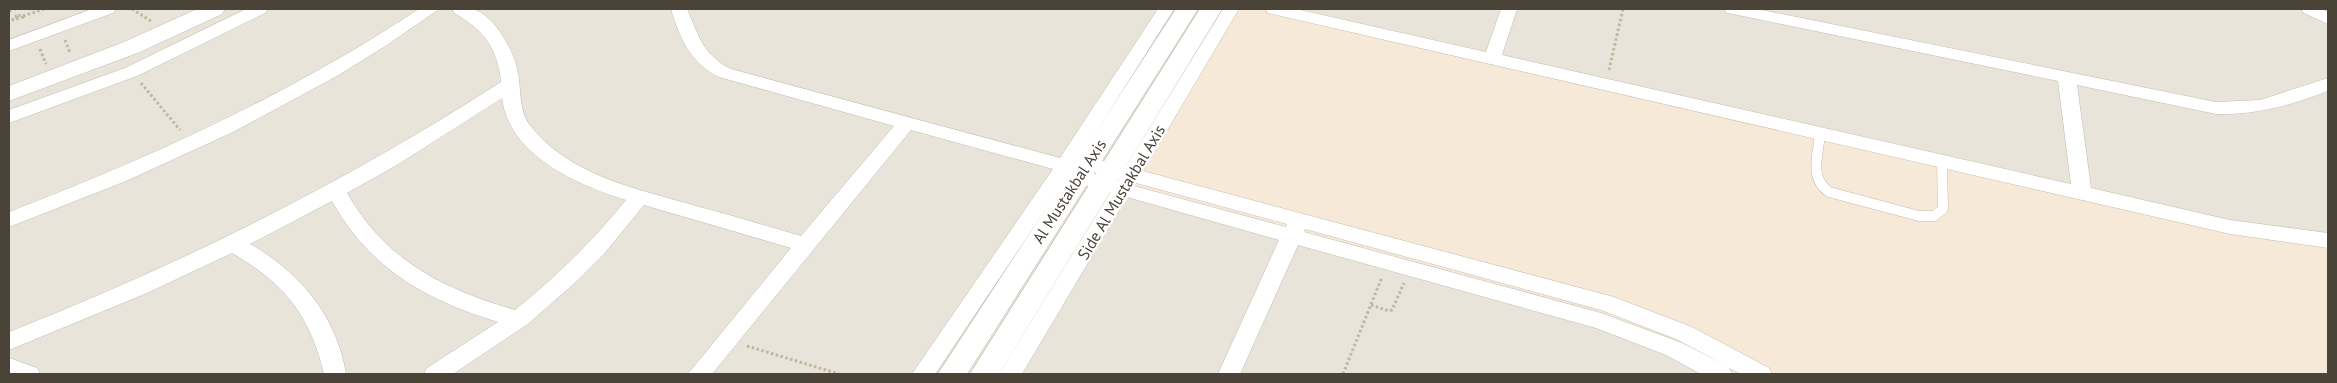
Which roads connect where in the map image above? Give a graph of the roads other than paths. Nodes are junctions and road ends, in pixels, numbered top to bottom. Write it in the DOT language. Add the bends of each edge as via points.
graph roads {
  1 [pos="108,9"];
  2 [pos="214,9"];
  3 [pos="259,9"];
  4 [pos="430,9"];
  5 [pos="460,9"];
  6 [pos="679,9"];
  7 [pos="1212,9"];
  8 [pos="1231,9"];
  9 [pos="1274,9"];
  10 [pos="1321,9"];
  11 [pos="1509,9"];
  12 [pos="1733,9"];
  13 [pos="2310,9"];
  14 [pos="1171,18"];
  15 [pos="2328,19"];
  16 [pos="9,46"];
  17 [pos="1494,54"];
  18 [pos="2066,78"];
  19 [pos="2328,84"];
  20 [pos="509,85"];
  21 [pos="9,94"];
  22 [pos="9,117"];
  23 [pos="907,123"];
  24 [pos="1820,134"];
  25 [pos="1942,162"];
  26 [pos="1077,169"];
  27 [pos="1117,179"];
  28 [pos="2081,187"];
  29 [pos="336,191"];
  30 [pos="639,197"];
  31 [pos="9,220"];
  32 [pos="2328,227"];
  33 [pos="1295,228"];
  34 [pos="2328,241"];
  35 [pos="234,244"];
  36 [pos="806,245"];
  37 [pos="518,319"];
  38 [pos="9,341"];
  39 [pos="9,368"];
  40 [pos="29,374"];
  41 [pos="335,374"];
  42 [pos="434,374"];
  43 [pos="699,374"];
  44 [pos="923,374"];
  45 [pos="952,374"];
  46 [pos="984,374"];
  47 [pos="1010,374"];
  48 [pos="1229,374"];
  49 [pos="1721,374"];
  50 [pos="1761,374"];
  1 -- 16 [label="street"];
  2 -- 21 [label="street" via="140,43"];
  3 -- 22 [label="street" via="131,72"];
  4 -- 31 [label="street" via="331,72 265,108 192,144"];
  5 -- 20 [label="street" via="480,22 498,40 508,62"];
  6 -- 23 [label="street" via="698,54 710,66"];
  7 -- 27 [label="street, Al Mustakbal Axis"];
  8 -- 27 [label="street, Side Al Mustakbal Axis"];
  9 -- 17 [label="street"];
  10 -- 17 [label="street"];
  11 -- 17 [label="street"];
  12 -- 18 [label="street"];
  13 -- 15 [label="street"];
  14 -- 26 [label="street, Al Mustakbal Axis"];
  17 -- 24 [label="street"];
  17 -- 28 [label="street" via="1608,73"];
  18 -- 19 [label="street" via="2232,110 2270,106"];
  18 -- 28 [label="street"];
  20 -- 29 [label="street" via="429,138"];
  20 -- 30 [label="street" via="513,113 521,127 546,154 582,176"];
  23 -- 26 [label="street"];
  23 -- 36 [label="street"];
  24 -- 25 [label="street"];
  24 -- 25 [label="lane" via="1816,177 1822,187 1836,195 1919,216 1934,216 1943,209"];
  25 -- 28 [label="street"];
  26 -- 27 [label="street"];
  26 -- 44 [label="street"];
  26 -- 45 [label="street, Al Mustakbal Axis"];
  27 -- 33 [label="street"];
  27 -- 46 [label="street, Al Mustakbal Axis"];
  27 -- 47 [label="street, Side Al Mustakbal Axis"];
  28 -- 32 [label="street" via="2289,224"];
  28 -- 34 [label="street" via="2238,229"];
  29 -- 35 [label="street"];
  29 -- 37 [label="street" via="371,244 410,275 459,300"];
  30 -- 36 [label="street"];
  30 -- 37 [label="street" via="589,258"];
  33 -- 48 [label="street"];
  33 -- 49 [label="street" via="1388,263 1601,321 1674,349"];
  33 -- 50 [label="street" via="1606,303 1684,333"];
  35 -- 38 [label="street" via="134,290"];
  35 -- 41 [label="street" via="275,269 306,303 328,345"];
  36 -- 43 [label="street"];
  37 -- 42 [label="street"];
  39 -- 40 [label="street"];
}
